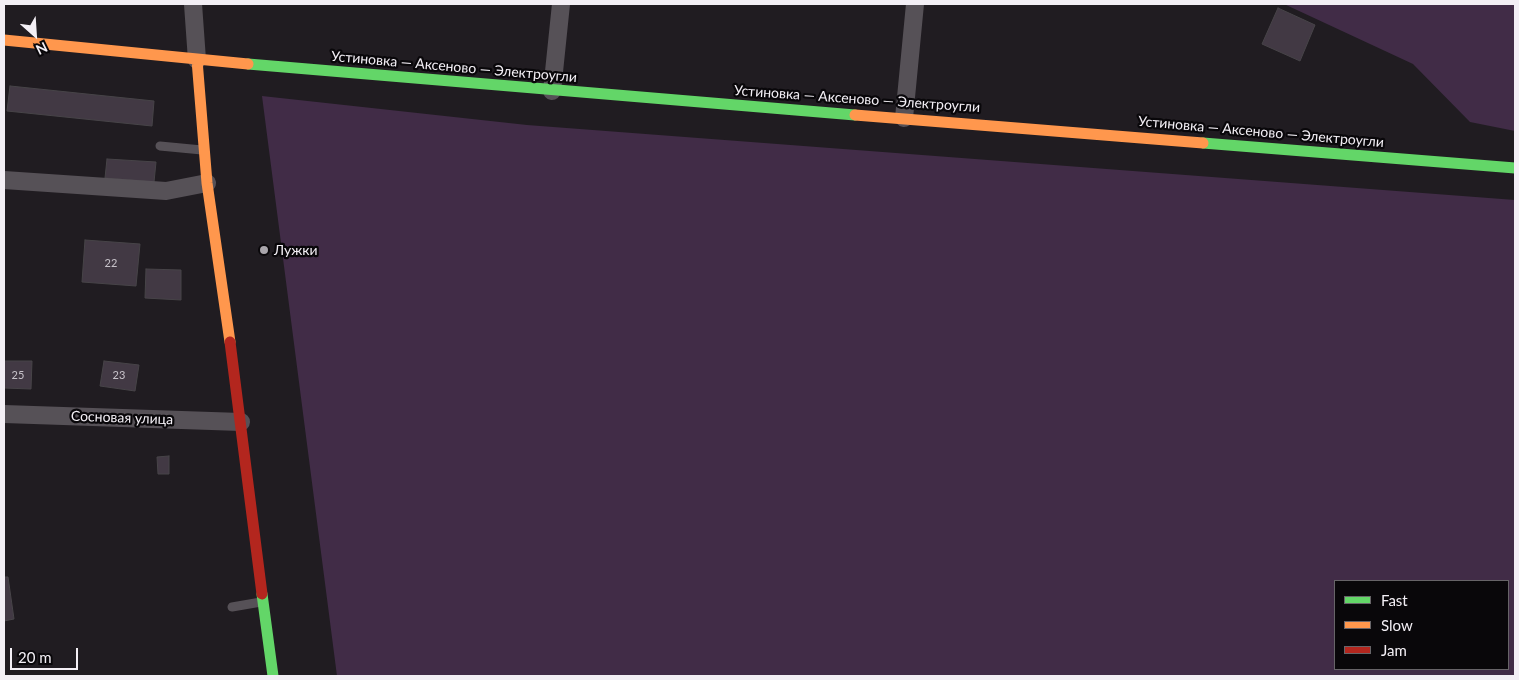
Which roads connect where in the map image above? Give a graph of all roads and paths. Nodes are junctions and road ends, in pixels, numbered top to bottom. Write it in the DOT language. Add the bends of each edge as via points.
graph roads {
  1 [pos="193,4"];
  2 [pos="561,4"];
  3 [pos="915,4"];
  4 [pos="4,40"];
  5 [pos="197,60"];
  6 [pos="552,91"];
  7 [pos="904,118"];
  8 [pos="160,146"];
  9 [pos="204,150"];
  10 [pos="1515,168"];
  11 [pos="4,180"];
  12 [pos="207,183"];
  13 [pos="4,414"];
  14 [pos="241,422"];
  15 [pos="264,601"];
  16 [pos="232,607"];
  17 [pos="273,676"];
  1 -- 5 [label="street"];
  2 -- 6 [label="street"];
  3 -- 7 [label="street"];
  4 -- 5 [label="main road"];
  5 -- 6 [label="main road, Устиновка — Аксеново — Электроугли"];
  5 -- 9 [label="main road"];
  6 -- 7 [label="main road, Устиновка — Аксеново — Электроугли"];
  7 -- 10 [label="main road, Устиновка — Аксеново — Электроугли"];
  8 -- 9 [label="lane"];
  9 -- 12 [label="main road"];
  11 -- 12 [label="street" via="166,191"];
  12 -- 14 [label="main road"];
  13 -- 14 [label="street, Сосновая улица"];
  14 -- 15 [label="main road"];
  15 -- 16 [label="lane"];
  15 -- 17 [label="main road"];
}
